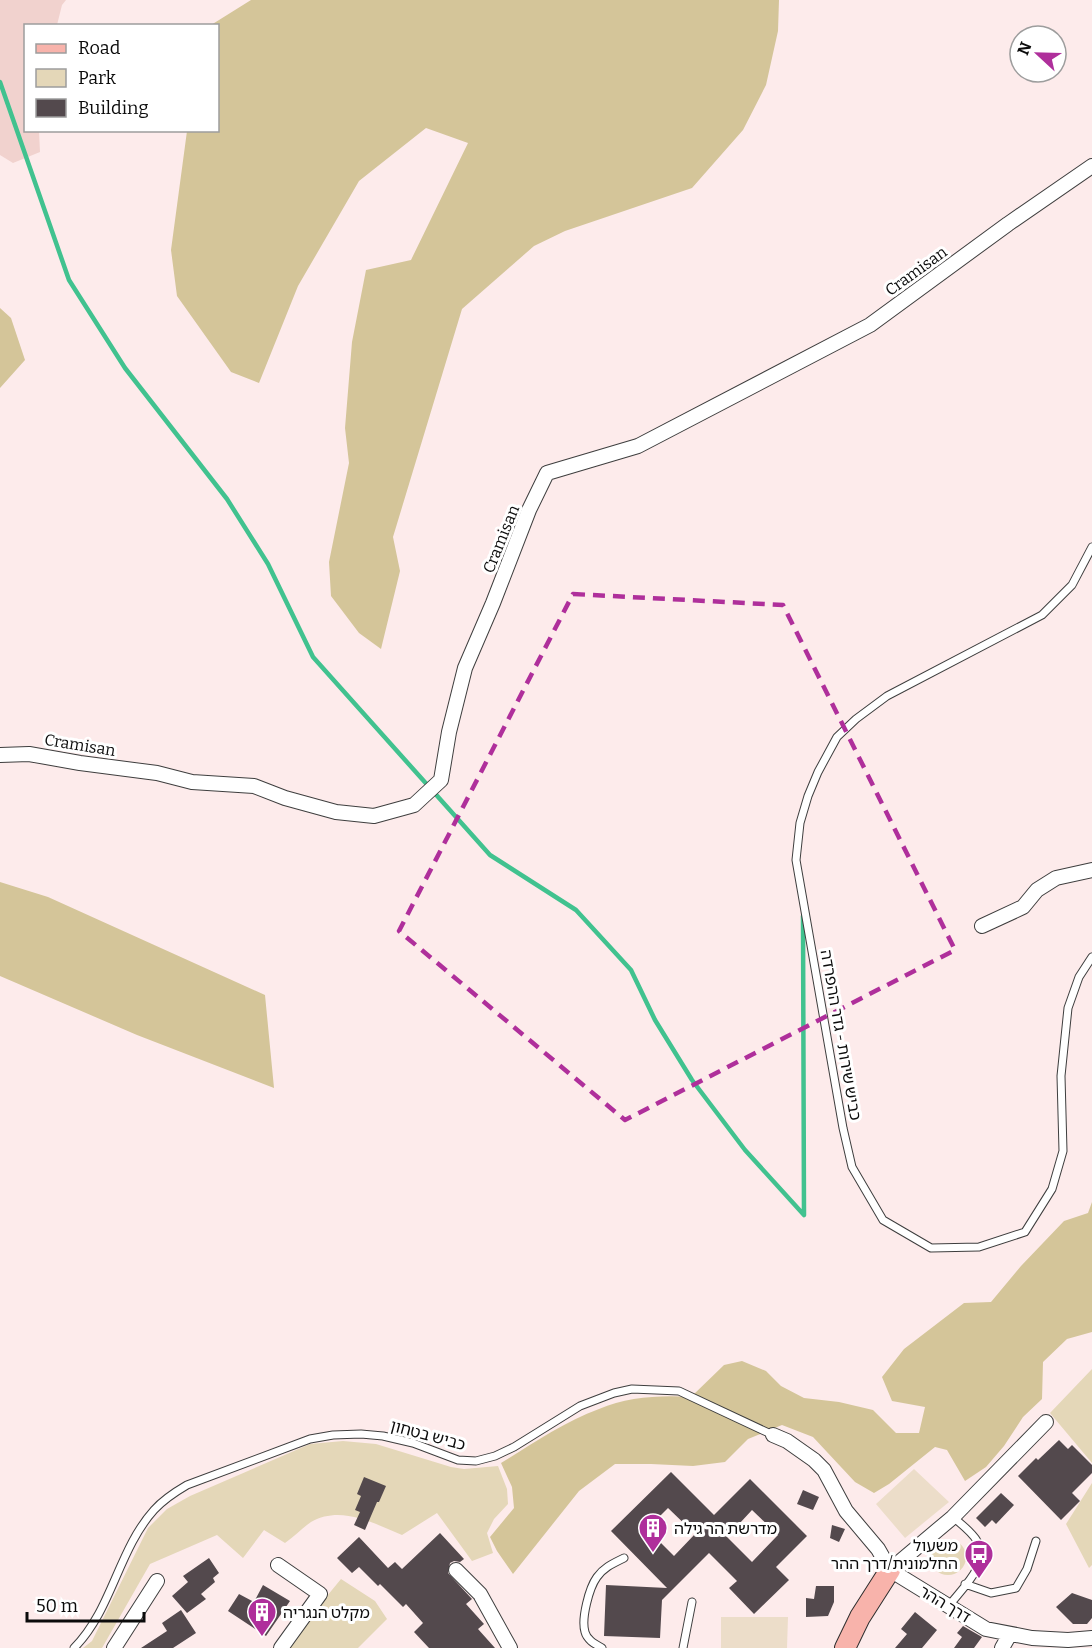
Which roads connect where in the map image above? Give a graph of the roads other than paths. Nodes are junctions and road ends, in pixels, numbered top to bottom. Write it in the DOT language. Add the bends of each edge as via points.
graph roads {
  1 [pos="1092,166"];
  2 [pos="1092,547"];
  3 [pos="0,755"];
  4 [pos="1092,870"];
  5 [pos="982,926"];
  6 [pos="1092,957"];
  7 [pos="1046,1422"];
  8 [pos="773,1435"];
  9 [pos="953,1517"];
  10 [pos="1036,1541"];
  11 [pos="624,1558"];
  12 [pos="278,1565"];
  13 [pos="456,1570"];
  14 [pos="890,1570"];
  15 [pos="157,1581"];
  16 [pos="965,1584"];
  17 [pos="692,1602"];
  18 [pos="948,1607"];
  19 [pos="1010,1634"];
  20 [pos="1092,1638"];
  21 [pos="74,1648"];
  22 [pos="114,1648"];
  23 [pos="281,1648"];
  24 [pos="510,1648"];
  25 [pos="602,1648"];
  26 [pos="683,1648"];
  27 [pos="845,1648"];
  28 [pos="1002,1648"];
  1 -- 3 [label="street, Cramisan" via="870,325 639,446 547,473 465,668 441,780 414,805 374,816 336,812 254,786 192,782 29,754"];
  2 -- 6 [label="lane, כביש שירות - גדר ההפרדה" via="1072,585 1042,615 887,696 837,737 818,772 800,823 796,860 843,1128 852,1167 882,1220 931,1248 979,1247 1025,1232 1052,1189 1063,1151 1060,1076 1068,1008 1079,977"];
  4 -- 5 [label="street" via="1056,878 1037,890 1023,907"];
  7 -- 9 [label="street"];
  8 -- 14 [label="street" via="824,1470 846,1511"];
  8 -- 21 [label="lane, כביש בטחון" via="679,1391 632,1389 580,1406 514,1447 476,1461 458,1460 383,1436 333,1434 310,1439 171,1494 140,1530 91,1627"];
  9 -- 14 [label="street"];
  9 -- 16 [label="lane" via="977,1540 981,1552 980,1564"];
  10 -- 16 [label="lane" via="1016,1588 991,1593"];
  11 -- 25 [label="lane" via="597,1576 590,1591 585,1633"];
  12 -- 23 [label="street" via="320,1594"];
  13 -- 24 [label="street" via="480,1594"];
  14 -- 18 [label="street, דרך ההר"];
  14 -- 27 [label="street"];
  15 -- 22 [label="street"];
  16 -- 18 [label="lane"];
  17 -- 26 [label="lane"];
  18 -- 19 [label="street, דרך ההר" via="986,1629"];
  19 -- 20 [label="street, דרך ההר" via="1068,1640"];
  19 -- 28 [label="street"];
}
